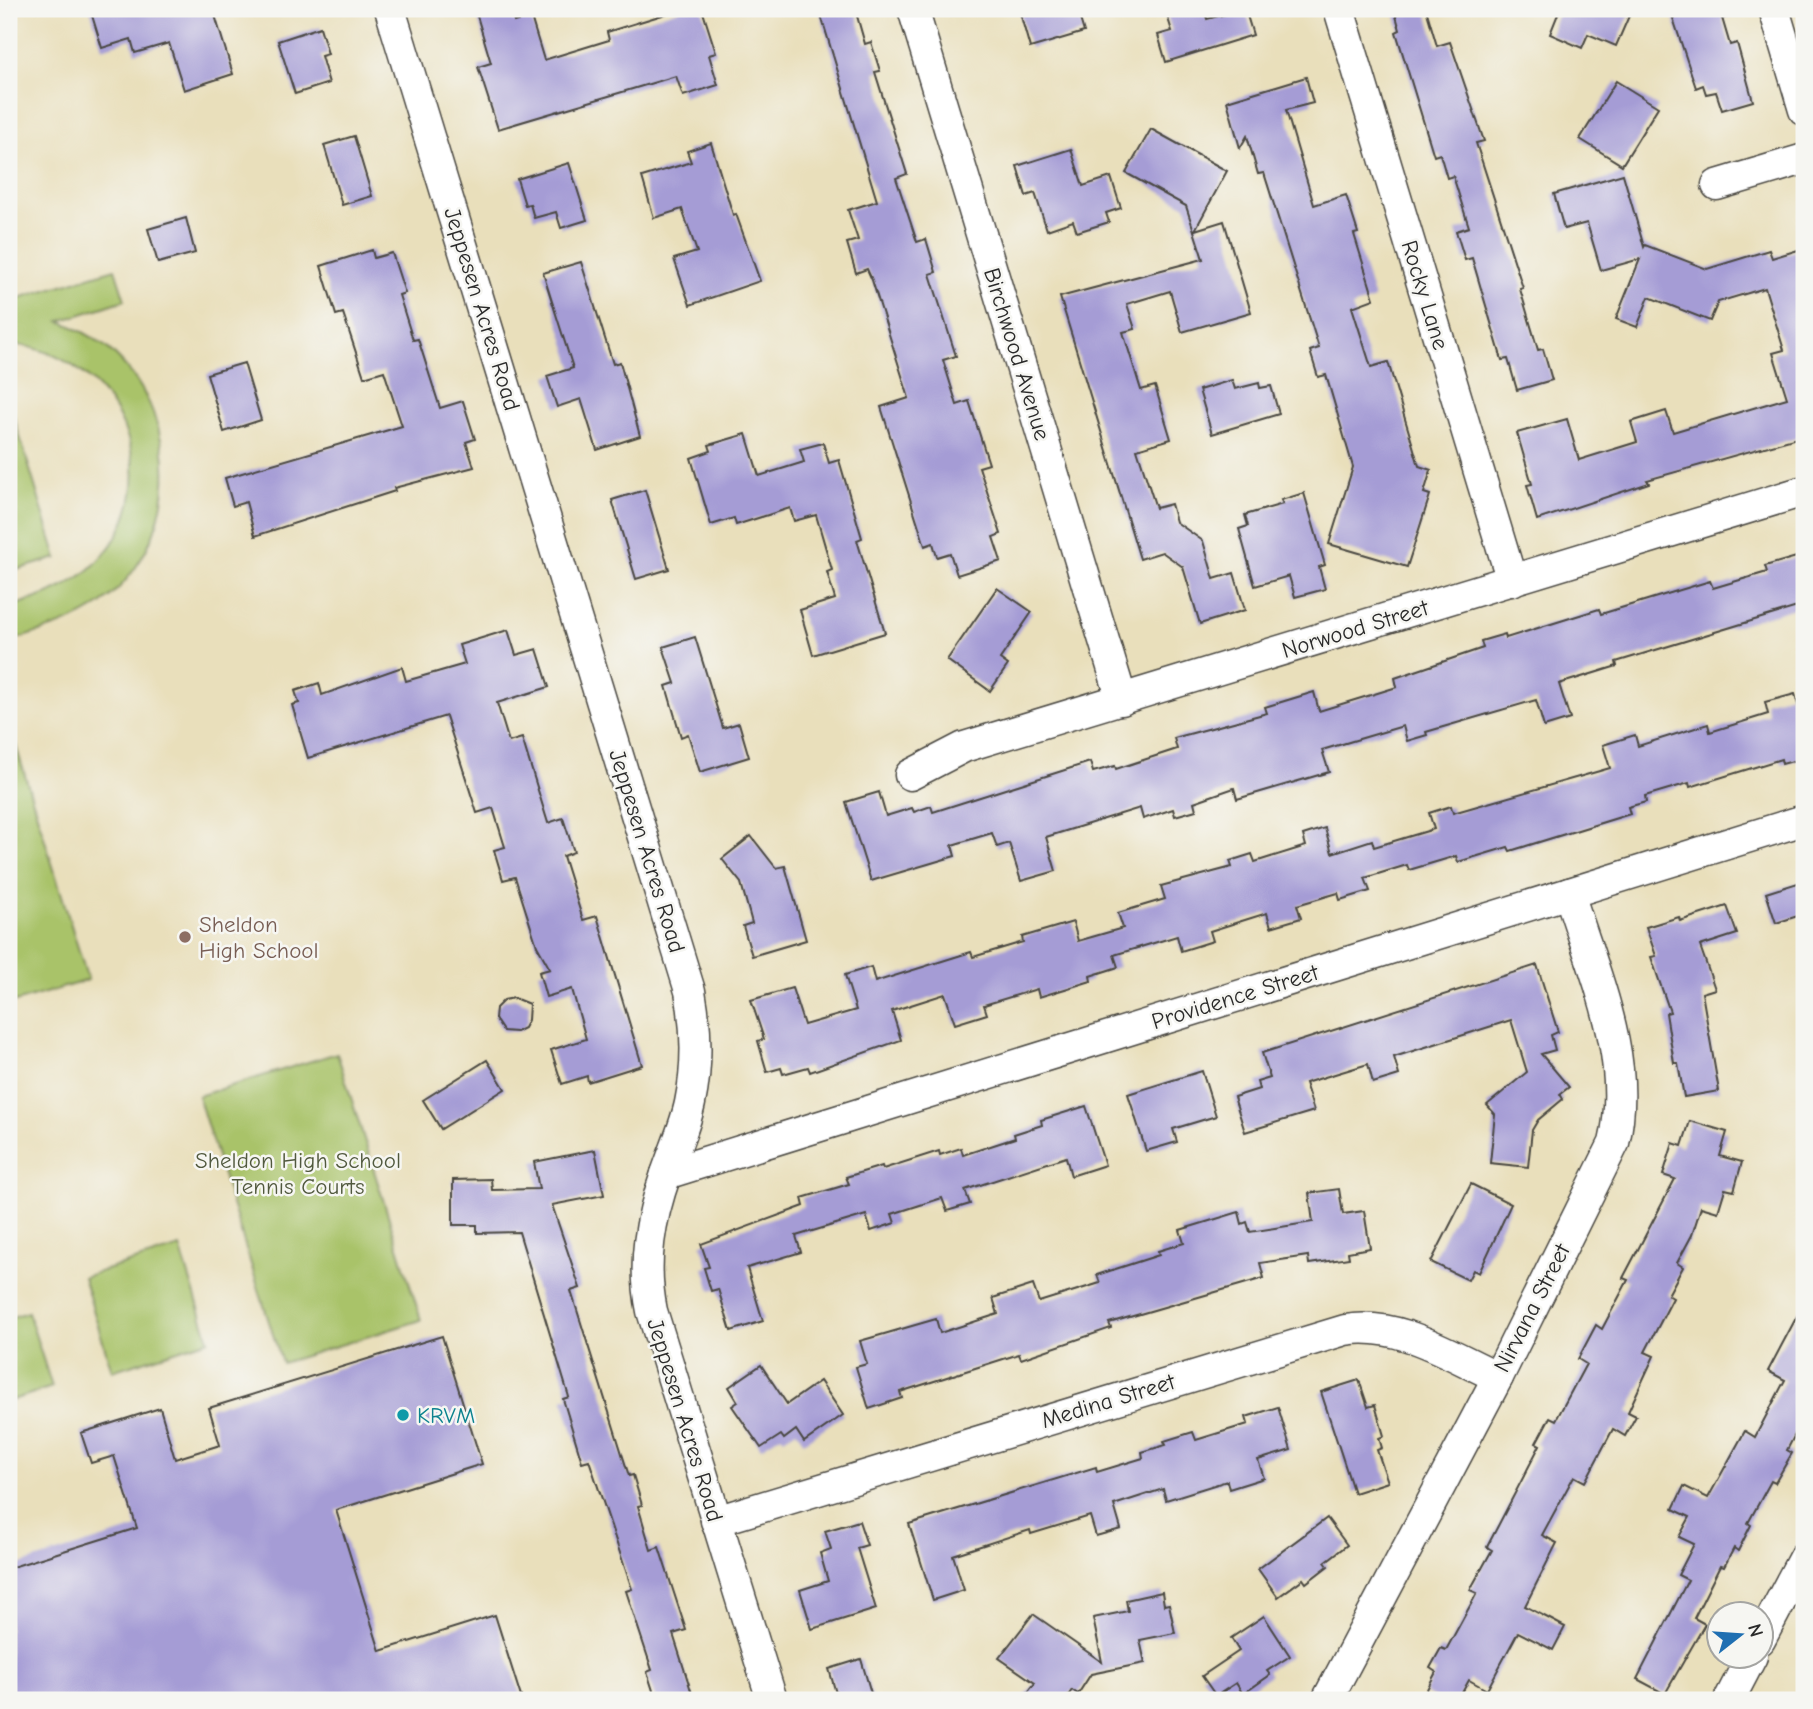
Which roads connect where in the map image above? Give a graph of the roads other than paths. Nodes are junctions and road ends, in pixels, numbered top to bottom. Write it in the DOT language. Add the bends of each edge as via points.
graph roads {
  1 [pos="390,9"];
  2 [pos="913,9"];
  3 [pos="1339,9"];
  4 [pos="1774,9"];
  5 [pos="1804,110"];
  6 [pos="1804,159"];
  7 [pos="1717,185"];
  8 [pos="1804,491"];
  9 [pos="1511,581"];
  10 [pos="1122,700"];
  11 [pos="910,775"];
  12 [pos="1804,820"];
  13 [pos="1569,893"];
  14 [pos="666,1174"];
  15 [pos="1498,1377"];
  16 [pos="716,1521"];
  17 [pos="1804,1557"];
  18 [pos="1774,1614"];
  19 [pos="1745,1670"];
  20 [pos="772,1700"];
  21 [pos="1327,1700"];
  22 [pos="1729,1700"];
  1 -- 14 [label="street, Jeppesen Acres Road" via="690,991 695,1075 684,1126"];
  2 -- 10 [label="street, Birchwood Avenue"];
  3 -- 9 [label="street, Rocky Lane"];
  4 -- 5 [label="street"];
  6 -- 7 [label="street"];
  8 -- 9 [label="street, Norwood Street"];
  9 -- 10 [label="street, Norwood Street"];
  10 -- 11 [label="street, Norwood Street" via="964,747"];
  12 -- 13 [label="street, Providence Street"];
  13 -- 14 [label="street, Providence Street"];
  13 -- 15 [label="street, Nirvana Street" via="1611,1028 1620,1071 1621,1113 1608,1158"];
  14 -- 16 [label="street, Jeppesen Acres Road" via="647,1246 650,1302"];
  15 -- 16 [label="street, Medina Street" via="1393,1330 1345,1330"];
  15 -- 21 [label="street, Nirvana Street"];
  16 -- 20 [label="street, Jeppesen Acres Road"];
  17 -- 18 [label="street"];
  19 -- 22 [label="street"];
}
